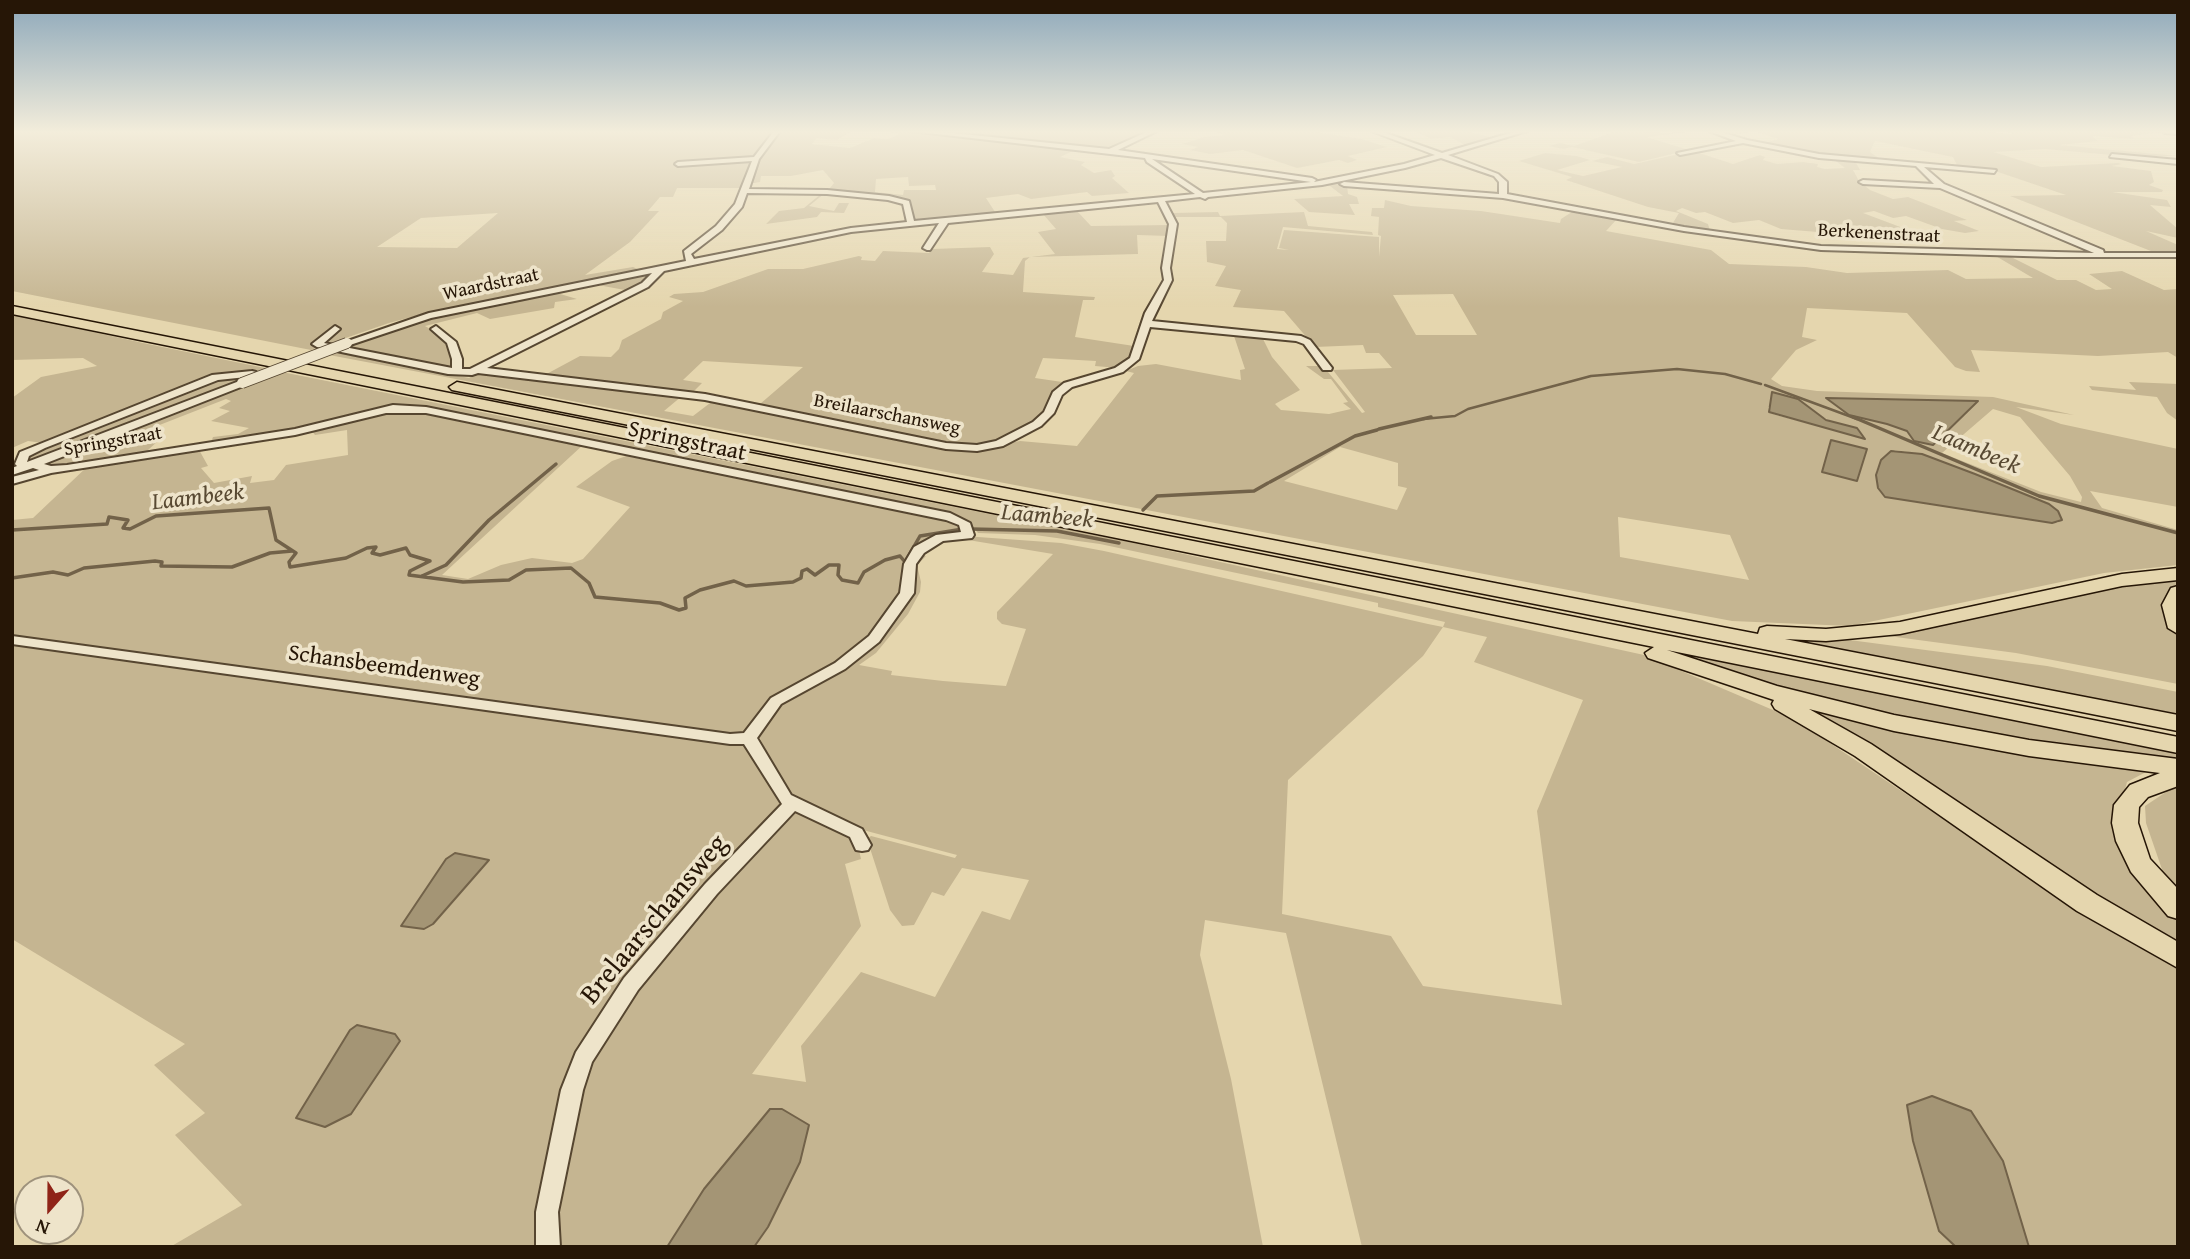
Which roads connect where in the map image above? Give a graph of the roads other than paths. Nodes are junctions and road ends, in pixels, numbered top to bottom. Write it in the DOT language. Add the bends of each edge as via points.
graph roads {
  1 [pos="1194,190"];
  2 [pos="1266,190"];
  3 [pos="1426,190"];
  4 [pos="1501,190"];
  5 [pos="1950,190"];
  6 [pos="746,191"];
  7 [pos="1205,197"];
  8 [pos="1503,197"];
  9 [pos="1161,201"];
  10 [pos="945,221"];
  11 [pos="911,223"];
  12 [pos="927,248"];
  13 [pos="2108,255"];
  14 [pos="2178,255"];
  15 [pos="691,262"];
  16 [pos="662,268"];
  17 [pos="12,297"];
  18 [pos="12,310"];
  19 [pos="1149,324"];
  20 [pos="335,329"];
  21 [pos="436,329"];
  22 [pos="1327,368"];
  23 [pos="478,370"];
  24 [pos="457,372"];
  25 [pos="252,374"];
  26 [pos="24,468"];
  27 [pos="50,470"];
  28 [pos="12,481"];
  29 [pos="2178,574"];
  30 [pos="1355,581"];
  31 [pos="2178,592"];
  32 [pos="1658,622"];
  33 [pos="2178,628"];
  34 [pos="12,640"];
  35 [pos="1681,661"];
  36 [pos="2178,723"];
  37 [pos="749,738"];
  38 [pos="2178,745"];
  39 [pos="2178,767"];
  40 [pos="2178,777"];
  41 [pos="792,804"];
  42 [pos="862,845"];
  43 [pos="2178,908"];
  44 [pos="2178,956"];
  45 [pos="548,1247"];
  1 -- 7 [label="street"];
  2 -- 7 [label="street, Waardstraat"];
  3 -- 8 [label="street, Berkenenstraat"];
  4 -- 8 [label="street"];
  5 -- 13 [label="street"];
  6 -- 11 [label="street" via="889,198 906,203"];
  6 -- 15 [label="street" via="731,217 687,253"];
  7 -- 9 [label="street, Waardstraat"];
  8 -- 13 [label="street, Berkenenstraat" via="1821,248"];
  9 -- 10 [label="street, Waardstraat"];
  9 -- 19 [label="street, Breilaarschansweg" via="1172,224 1168,280"];
  10 -- 11 [label="street, Waardstraat"];
  10 -- 12 [label="street"];
  11 -- 15 [label="street, Waardstraat" via="851,230"];
  13 -- 14 [label="street, Berkenenstraat"];
  15 -- 16 [label="street, Waardstraat"];
  16 -- 23 [label="street, Waardstraat" via="645,285"];
  16 -- 26 [label="street, Waardstraat, bridge" via="429,316 347,343"];
  17 -- 32 [label="highway"];
  18 -- 30 [label="highway"];
  19 -- 22 [label="street" via="1298,338 1307,342"];
  19 -- 23 [label="street, Breilaarschansweg" via="1139,350 1126,366 1068,386 1037,424 1010,440 977,448 946,446 705,397"];
  20 -- 24 [label="street, Waardstraat" via="317,344"];
  21 -- 24 [label="street, Waardstraat" via="452,345"];
  23 -- 24 [label="street, Waardstraat"];
  25 -- 26 [label="street" via="216,377 41,446 24,454"];
  26 -- 27 [label="street, Springstraat"];
  27 -- 28 [label="street, Springstraat"];
  27 -- 37 [label="street, Springstraat" via="295,432 392,408 439,413 964,523 968,535 940,538 919,550 910,564 907,593 874,639 840,666 776,701"];
  29 -- 32 [label="highway" via="2122,580 1900,628 1848,634"];
  30 -- 35 [label="highway"];
  30 -- 38 [label="highway"];
  31 -- 33 [label="highway" via="2172,605"];
  32 -- 36 [label="highway"];
  34 -- 37 [label="street, Schansbeemdenweg"];
  35 -- 39 [label="highway" via="1771,692 1894,723 2029,748"];
  35 -- 44 [label="highway" via="1779,702 1834,732 2087,903"];
  37 -- 41 [label="street" via="770,777"];
  40 -- 43 [label="highway" via="2139,791 2127,805 2125,823 2140,864"];
  41 -- 42 [label="street" via="849,829 861,838"];
  41 -- 45 [label="street, Brelaarschansweg" via="711,889 631,984 583,1058 547,1212"];
}
